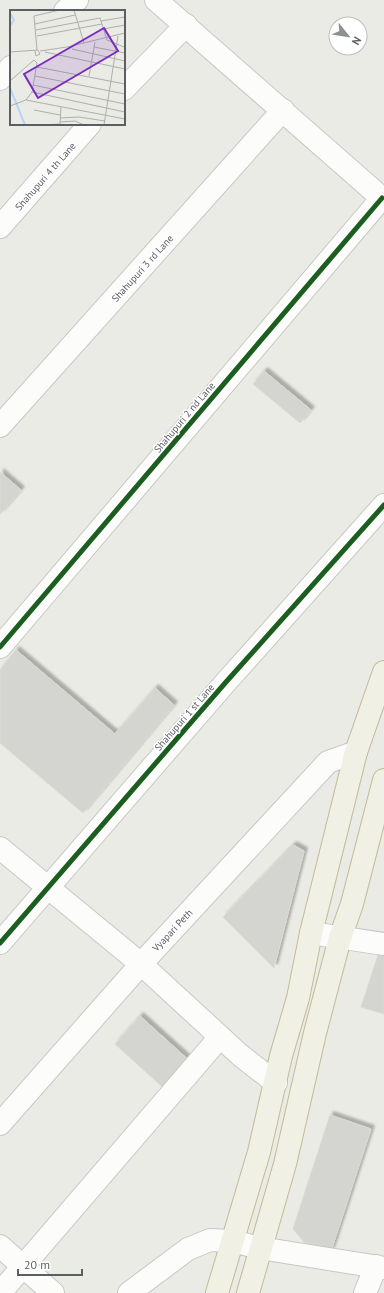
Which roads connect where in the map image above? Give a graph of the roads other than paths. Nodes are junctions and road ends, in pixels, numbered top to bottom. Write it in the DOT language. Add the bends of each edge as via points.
graph roads {
  1 [pos="77,0"];
  2 [pos="156,0"];
  3 [pos="66,10"];
  4 [pos="186,25"];
  5 [pos="10,68"];
  6 [pos="0,79"];
  7 [pos="125,88"];
  8 [pos="283,110"];
  9 [pos="89,125"];
  10 [pos="383,199"];
  11 [pos="0,227"];
  12 [pos="0,426"];
  13 [pos="384,505"];
  14 [pos="0,647"];
  15 [pos="384,672"];
  16 [pos="356,752"];
  17 [pos="384,780"];
  18 [pos="0,848"];
  19 [pos="48,888"];
  20 [pos="311,933"];
  21 [pos="340,938"];
  22 [pos="0,942"];
  23 [pos="384,944"];
  24 [pos="141,964"];
  25 [pos="220,1037"];
  26 [pos="276,1083"];
  27 [pos="0,1124"];
  28 [pos="232,1241"];
  29 [pos="0,1246"];
  30 [pos="260,1248"];
  31 [pos="23,1267"];
  32 [pos="380,1267"];
  33 [pos="0,1293"];
  34 [pos="53,1293"];
  35 [pos="129,1293"];
  36 [pos="217,1293"];
  37 [pos="248,1293"];
  38 [pos="365,1293"];
  1 -- 3 [label="street"];
  2 -- 4 [label="street"];
  4 -- 7 [label="street"];
  4 -- 8 [label="street"];
  5 -- 6 [label="street"];
  8 -- 10 [label="street"];
  8 -- 12 [label="street, Shahupuri 3 rd Lane"];
  9 -- 11 [label="street, Shahupuri 4 th Lane"];
  10 -- 14 [label="street, Shahupuri 2 nd Lane"];
  13 -- 19 [label="street, Shahupuri 1 st Lane" via="226,682"];
  15 -- 16 [label="highway"];
  16 -- 20 [label="highway"];
  16 -- 24 [label="street, Vyapari Peth" via="328,762"];
  17 -- 21 [label="highway" via="352,904"];
  18 -- 19 [label="street"];
  19 -- 22 [label="street, Shahupuri 1 st Lane"];
  19 -- 24 [label="street"];
  20 -- 21 [label="street"];
  20 -- 26 [label="highway" via="298,998"];
  21 -- 23 [label="street"];
  21 -- 30 [label="highway" via="314,1033 285,1164"];
  24 -- 25 [label="street"];
  24 -- 27 [label="street, Vyapari Peth"];
  25 -- 26 [label="street"];
  25 -- 31 [label="street"];
  26 -- 28 [label="highway"];
  28 -- 30 [label="street"];
  28 -- 35 [label="street" via="210,1240 188,1249"];
  28 -- 36 [label="highway"];
  29 -- 31 [label="street"];
  30 -- 32 [label="street"];
  30 -- 37 [label="highway"];
  31 -- 33 [label="street"];
  31 -- 34 [label="street"];
  32 -- 38 [label="street"];
}
